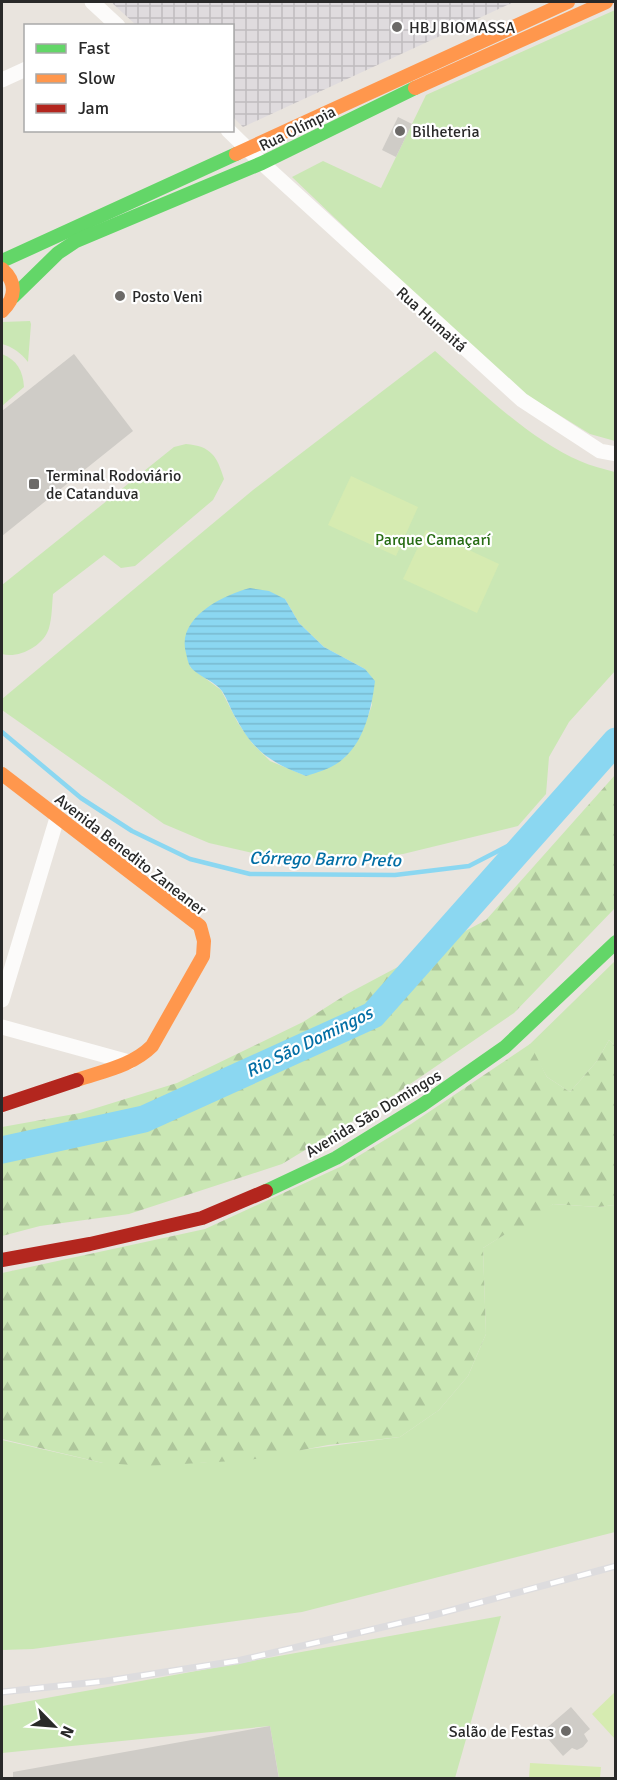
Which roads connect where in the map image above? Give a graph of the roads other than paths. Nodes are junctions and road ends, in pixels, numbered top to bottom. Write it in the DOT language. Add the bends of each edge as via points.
graph roads {
  1 [pos="92,2"];
  2 [pos="568,2"];
  3 [pos="606,2"];
  4 [pos="116,24"];
  5 [pos="24,70"];
  6 [pos="2,80"];
  7 [pos="230,132"];
  8 [pos="248,149"];
  9 [pos="262,163"];
  10 [pos="2,261"];
  11 [pos="2,269"];
  12 [pos="13,297"];
  13 [pos="2,311"];
  14 [pos="615,454"];
  15 [pos="2,774"];
  16 [pos="2,781"];
  17 [pos="17,787"];
  18 [pos="57,818"];
  19 [pos="615,942"];
  20 [pos="2,1000"];
  21 [pos="2,1028"];
  22 [pos="130,1062"];
  23 [pos="2,1105"];
  24 [pos="2,1260"];
  1 -- 4 [label="street"];
  2 -- 8 [label="main road, Rua Olímpia"];
  3 -- 9 [label="main road, Rua Olímpia" via="448,72"];
  5 -- 6 [label="street"];
  7 -- 8 [label="street, Rua Humaitá"];
  8 -- 9 [label="street, Rua Humaitá"];
  8 -- 10 [label="main road, Rua Olímpia"];
  9 -- 12 [label="main road, Rua Olímpia" via="76,242 58,253"];
  9 -- 14 [label="street, Rua Humaitá" via="522,400 600,451"];
  11 -- 12 [label="main road" via="12,280"];
  12 -- 13 [label="main road, Rua Olímpia"];
  15 -- 17 [label="main road, Avenida Benedito Zaneaner"];
  16 -- 17 [label="street"];
  17 -- 18 [label="main road, Avenida Benedito Zaneaner"];
  18 -- 20 [label="street"];
  18 -- 22 [label="main road, Avenida Benedito Zaneaner" via="200,926 203,956 152,1046"];
  19 -- 24 [label="main road, Avenida São Domingos" via="505,1047 336,1158 202,1218"];
  21 -- 22 [label="street"];
  22 -- 23 [label="main road"];
}
